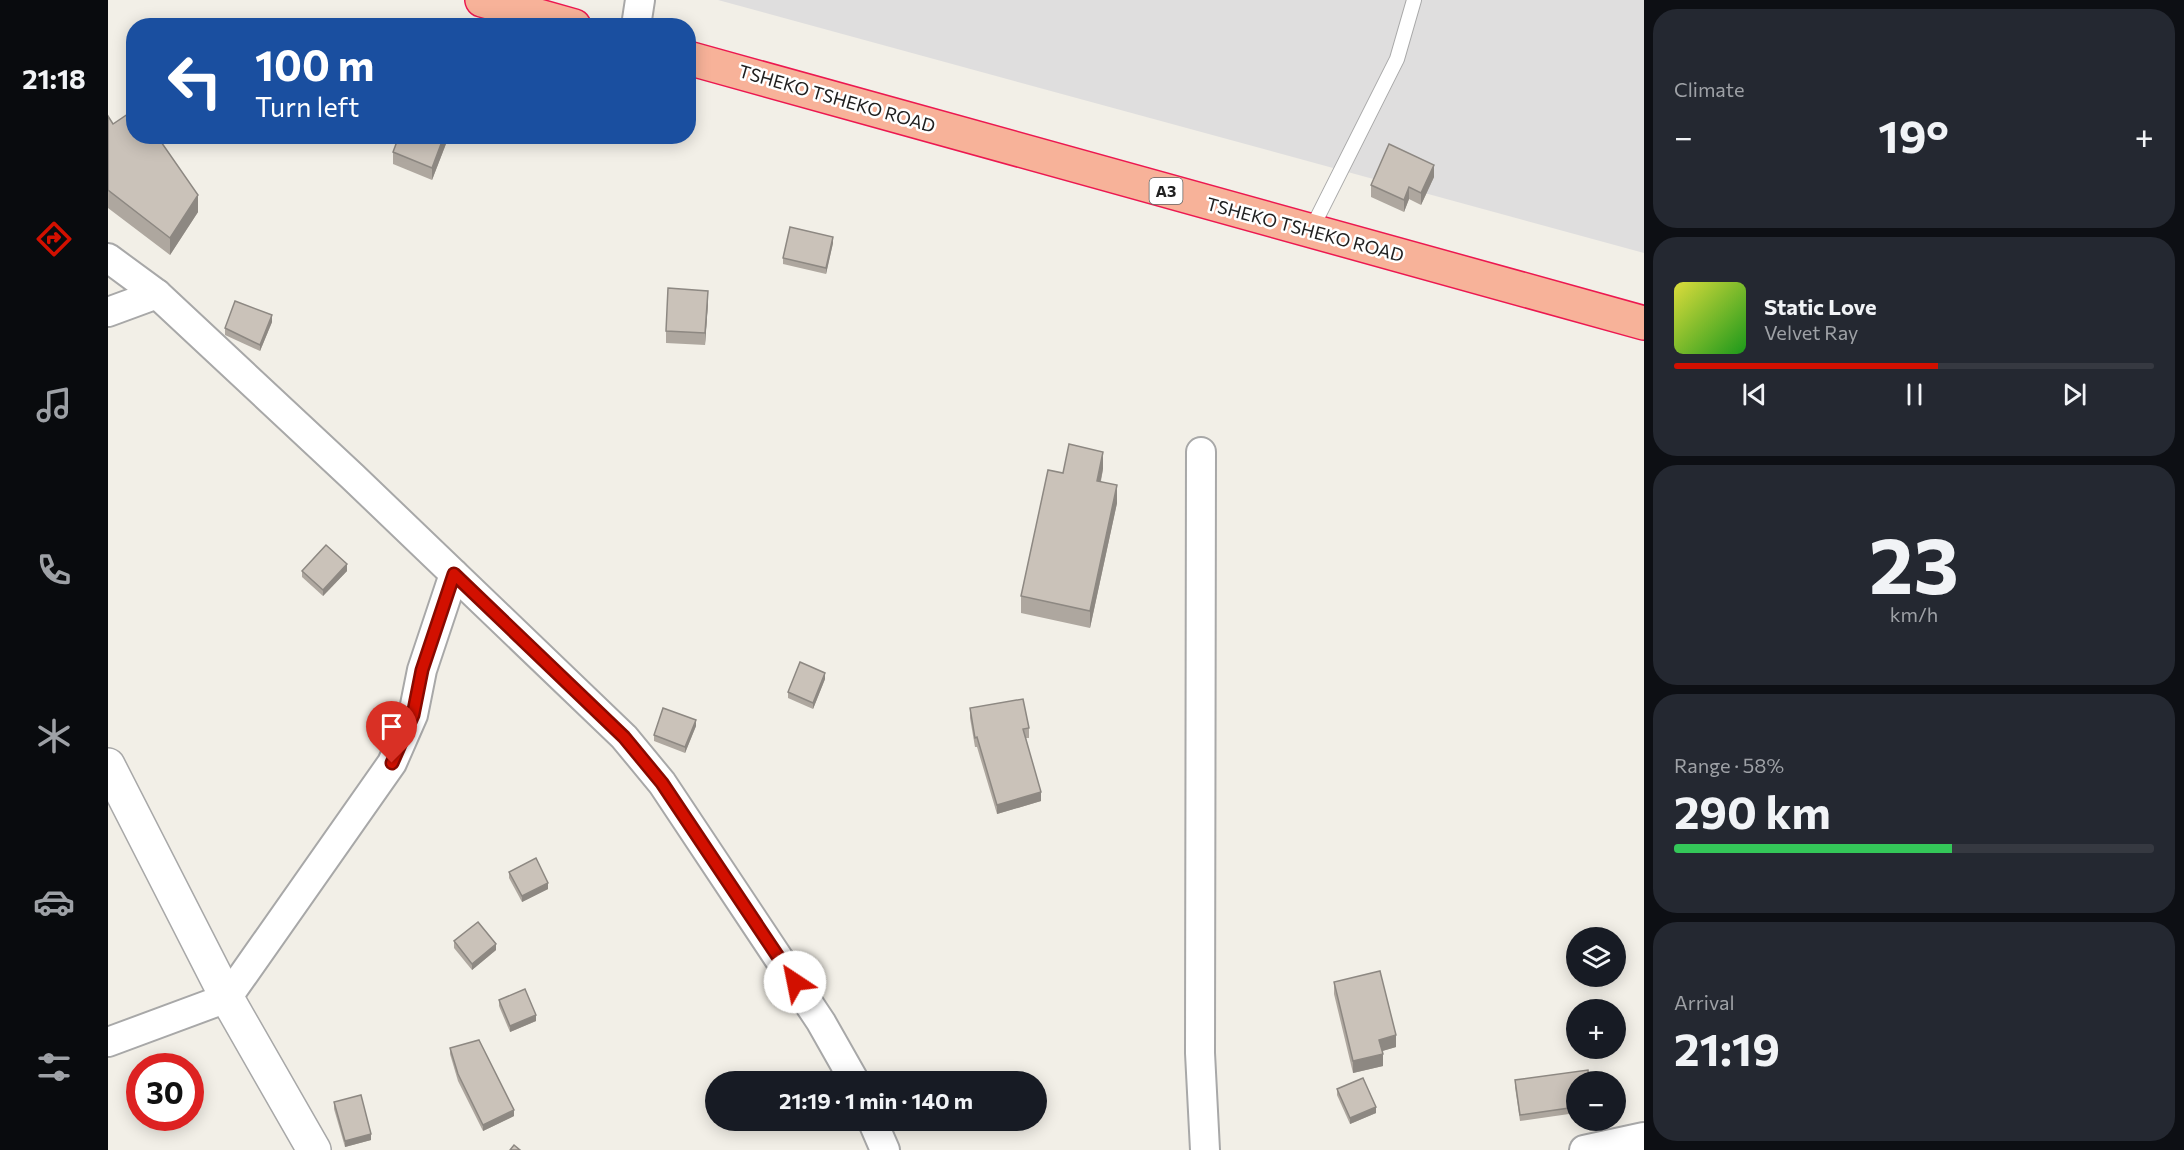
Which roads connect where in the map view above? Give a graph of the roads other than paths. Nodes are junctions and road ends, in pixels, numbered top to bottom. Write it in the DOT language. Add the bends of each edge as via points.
graph roads {
  1 [pos="482,0"];
  2 [pos="640,0"];
  3 [pos="1414,0"];
  4 [pos="546,18"];
  5 [pos="637,18"];
  6 [pos="696,60"];
  7 [pos="1311,232"];
  8 [pos="108,258"];
  9 [pos="157,294"];
  10 [pos="108,312"];
  11 [pos="1644,323"];
  12 [pos="1201,452"];
  13 [pos="454,574"];
  14 [pos="108,765"];
  15 [pos="226,998"];
  16 [pos="108,1042"];
  17 [pos="849,1071"];
  18 [pos="877,1131"];
  19 [pos="1644,1137"];
  20 [pos="314,1150"];
  21 [pos="885,1150"];
  22 [pos="1205,1150"];
  23 [pos="1584,1150"];
  1 -- 4 [label="highway"];
  2 -- 5 [label="street"];
  3 -- 7 [label="lane" via="1397,59"];
  6 -- 7 [label="highway, TSHEKO TSHEKO ROAD / A3"];
  7 -- 11 [label="highway, TSHEKO TSHEKO ROAD / A3"];
  8 -- 9 [label="street"];
  9 -- 10 [label="street"];
  9 -- 13 [label="street"];
  12 -- 22 [label="street" via="1200,1053"];
  13 -- 15 [label="street" via="422,670 413,715 392,763"];
  13 -- 17 [label="street" via="624,737 662,783 821,1022"];
  14 -- 15 [label="street"];
  15 -- 16 [label="street"];
  15 -- 20 [label="street"];
  18 -- 21 [label="street"];
  19 -- 23 [label="street"];
}
